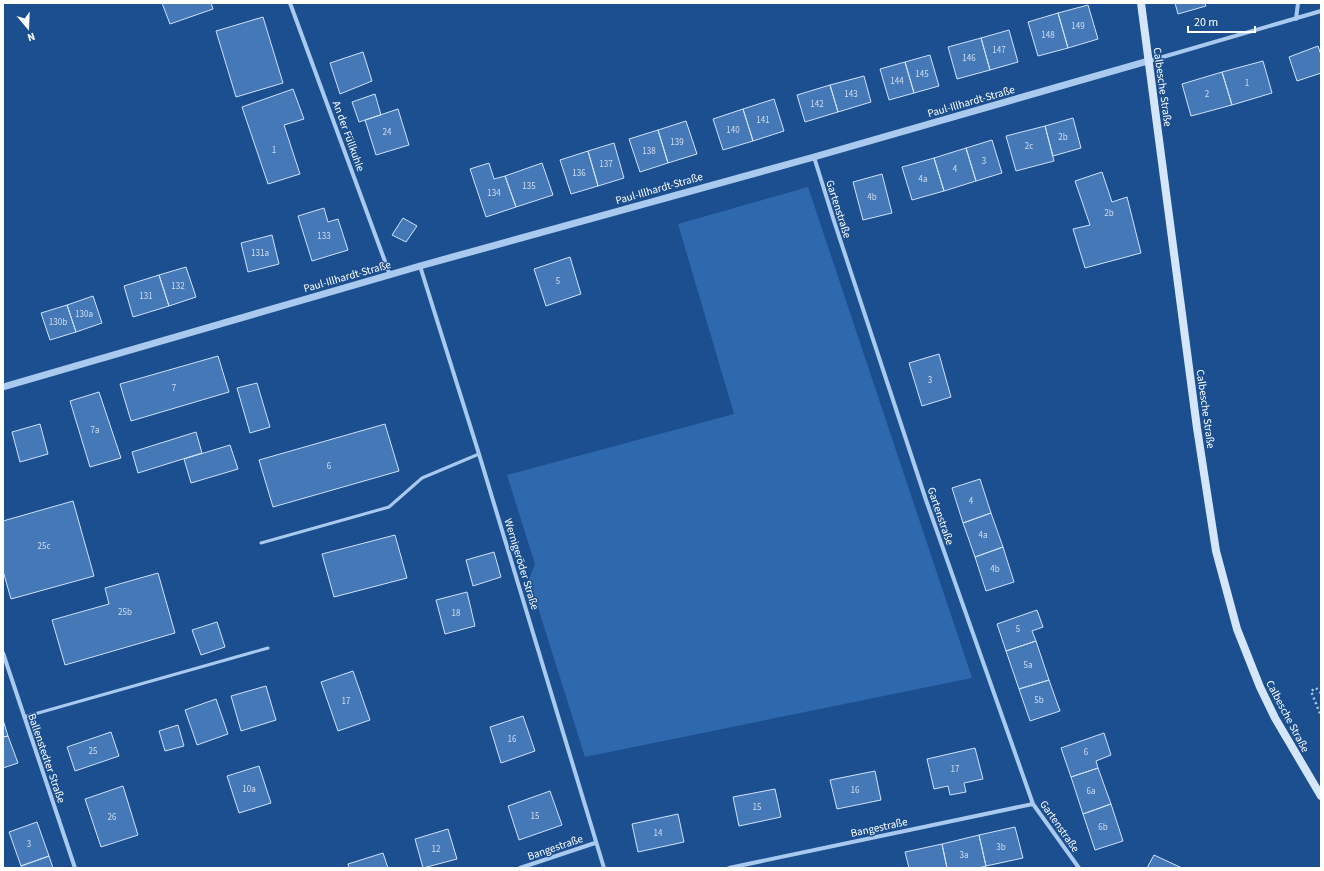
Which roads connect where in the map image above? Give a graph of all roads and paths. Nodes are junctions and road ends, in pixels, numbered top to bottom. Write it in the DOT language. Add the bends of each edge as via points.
graph roads {
  1 [pos="290,3"];
  2 [pos="1141,3"];
  3 [pos="1298,3"];
  4 [pos="1321,11"];
  5 [pos="1296,19"];
  6 [pos="1148,61"];
  7 [pos="814,156"];
  8 [pos="420,266"];
  9 [pos="390,275"];
  10 [pos="3,387"];
  11 [pos="479,454"];
  12 [pos="261,543"];
  13 [pos="268,648"];
  14 [pos="3,653"];
  15 [pos="1321,693"];
  16 [pos="1321,716"];
  17 [pos="24,717"];
  18 [pos="1321,796"];
  19 [pos="1033,804"];
  20 [pos="596,843"];
  21 [pos="75,868"];
  22 [pos="520,868"];
  23 [pos="604,868"];
  24 [pos="729,868"];
  25 [pos="1079,868"];
  1 -- 9 [label="street, An der Füllkuhle"];
  2 -- 6 [label="main road, Calbesche Straße"];
  3 -- 5 [label="street"];
  4 -- 5 [label="street, Paul-Illhardt-Straße"];
  5 -- 6 [label="street, Paul-Illhardt-Straße"];
  6 -- 7 [label="street, Paul-Illhardt-Straße"];
  6 -- 18 [label="main road, Calbesche Straße" via="1216,551 1237,629 1260,687"];
  7 -- 8 [label="street, Paul-Illhardt-Straße"];
  7 -- 19 [label="street, Gartenstraße" via="926,500"];
  8 -- 9 [label="street, Paul-Illhardt-Straße"];
  8 -- 11 [label="street, Wernigeröder Straße"];
  9 -- 10 [label="street, Paul-Illhardt-Straße"];
  11 -- 12 [label="lane" via="422,478 389,507"];
  11 -- 20 [label="street, Wernigeröder Straße"];
  13 -- 17 [label="lane"];
  14 -- 17 [label="street, Ballenstedter Straße"];
  15 -- 16 [label="path" via="1316,688 1311,691"];
  17 -- 21 [label="street, Ballenstedter Straße"];
  19 -- 24 [label="street, Bangestraße"];
  19 -- 25 [label="street, Gartenstraße"];
  20 -- 22 [label="street, Bangestraße"];
  20 -- 23 [label="street, Wernigeröder Straße"];
}
